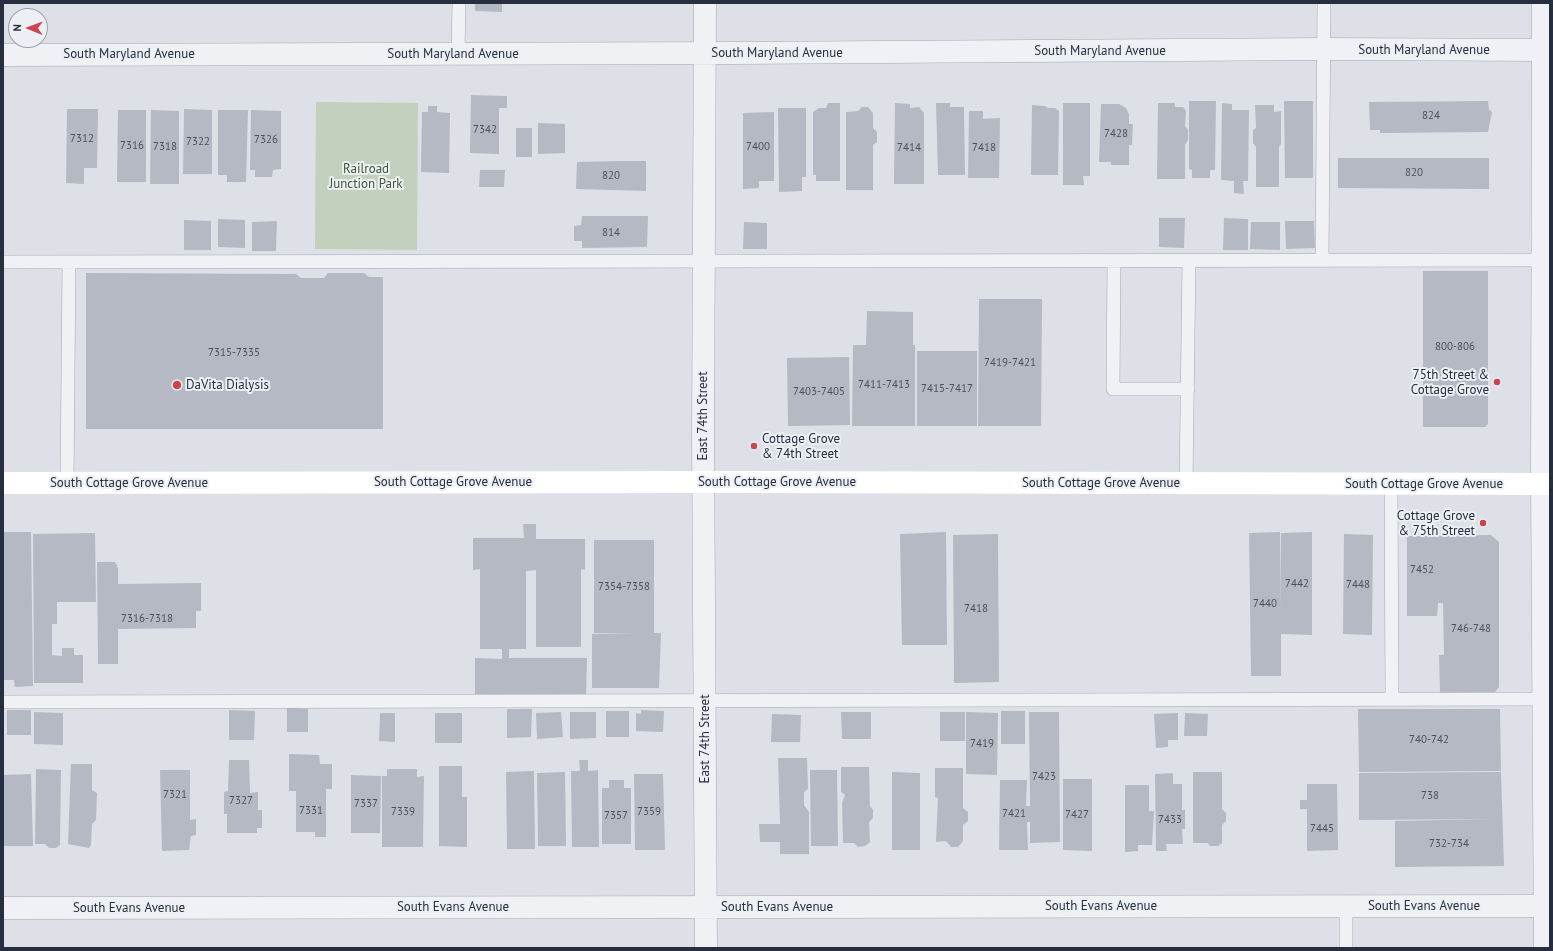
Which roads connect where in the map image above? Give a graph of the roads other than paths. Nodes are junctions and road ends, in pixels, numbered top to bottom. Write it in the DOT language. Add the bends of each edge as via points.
graph roads {
  1 [pos="459,3"];
  2 [pos="704,3"];
  3 [pos="1324,3"];
  4 [pos="1543,3"];
  5 [pos="1324,49"];
  6 [pos="1546,50"];
  7 [pos="704,53"];
  8 [pos="458,54"];
  9 [pos="3,55"];
  10 [pos="1322,260"];
  11 [pos="1546,260"];
  12 [pos="704,261"];
  13 [pos="1114,261"];
  14 [pos="1189,261"];
  15 [pos="3,262"];
  16 [pos="69,262"];
  17 [pos="1546,324"];
  18 [pos="1188,389"];
  19 [pos="703,482"];
  20 [pos="3,483"];
  21 [pos="67,483"];
  22 [pos="1186,484"];
  23 [pos="1391,484"];
  24 [pos="1546,484"];
  25 [pos="1392,700"];
  26 [pos="1547,700"];
  27 [pos="704,701"];
  28 [pos="3,702"];
  29 [pos="1346,906"];
  30 [pos="1547,906"];
  31 [pos="706,907"];
  32 [pos="3,908"];
  33 [pos="706,948"];
  34 [pos="1346,948"];
  35 [pos="1545,948"];
  1 -- 8 [label="lane"];
  2 -- 7 [label="street, East 74th Street"];
  3 -- 5 [label="lane"];
  4 -- 6 [label="street"];
  5 -- 6 [label="street, South Maryland Avenue"];
  5 -- 7 [label="street, South Maryland Avenue"];
  5 -- 10 [label="lane"];
  6 -- 11 [label="street"];
  7 -- 8 [label="street, South Maryland Avenue"];
  7 -- 12 [label="street, East 74th Street"];
  8 -- 9 [label="street, South Maryland Avenue"];
  10 -- 11 [label="lane"];
  10 -- 14 [label="lane"];
  11 -- 17 [label="street"];
  12 -- 13 [label="lane"];
  12 -- 16 [label="lane"];
  12 -- 19 [label="street, East 74th Street"];
  13 -- 14 [label="lane"];
  13 -- 18 [label="lane" via="1113,389"];
  14 -- 18 [label="lane"];
  15 -- 16 [label="lane"];
  16 -- 21 [label="lane"];
  17 -- 24 [label="street"];
  18 -- 22 [label="lane"];
  19 -- 21 [label="main road, South Cottage Grove Avenue"];
  19 -- 22 [label="main road, South Cottage Grove Avenue"];
  19 -- 27 [label="street, East 74th Street"];
  20 -- 21 [label="main road, South Cottage Grove Avenue"];
  22 -- 23 [label="main road, South Cottage Grove Avenue"];
  23 -- 24 [label="main road, South Cottage Grove Avenue"];
  23 -- 25 [label="lane"];
  24 -- 26 [label="street"];
  25 -- 26 [label="lane"];
  25 -- 27 [label="lane"];
  26 -- 30 [label="street"];
  27 -- 28 [label="lane"];
  27 -- 31 [label="street, East 74th Street"];
  29 -- 30 [label="street, South Evans Avenue"];
  29 -- 31 [label="street, South Evans Avenue"];
  29 -- 34 [label="lane"];
  30 -- 35 [label="street"];
  31 -- 32 [label="street, South Evans Avenue"];
  31 -- 33 [label="street, East 74th Street"];
}
